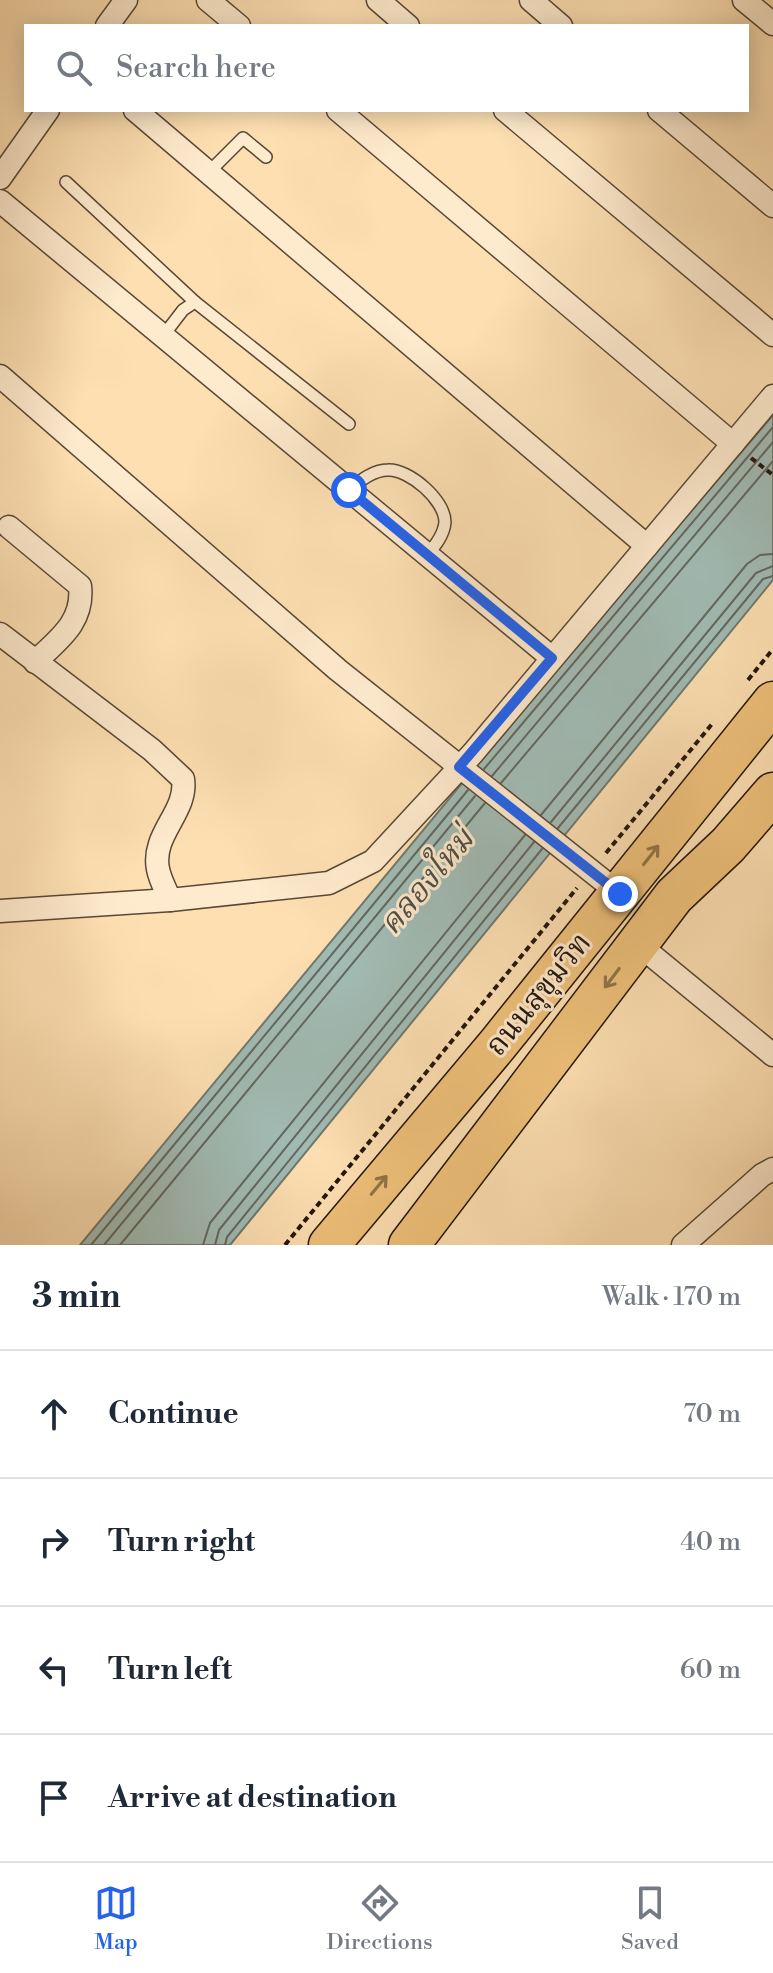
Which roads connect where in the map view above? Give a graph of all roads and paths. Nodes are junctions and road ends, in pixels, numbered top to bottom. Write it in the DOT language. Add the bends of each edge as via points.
graph roads {
  1 [pos="126,0"];
  2 [pos="208,0"];
  3 [pos="378,0"];
  4 [pos="531,0"];
  5 [pos="744,0"];
  6 [pos="108,24"];
  7 [pos="237,24"];
  8 [pos="406,24"];
  9 [pos="559,24"];
  10 [pos="773,24"];
  11 [pos="47,112"];
  12 [pos="137,112"];
  13 [pos="340,112"];
  14 [pos="507,112"];
  15 [pos="661,112"];
  16 [pos="266,157"];
  17 [pos="208,174"];
  18 [pos="0,178"];
  19 [pos="66,182"];
  20 [pos="0,201"];
  21 [pos="773,206"];
  22 [pos="195,302"];
  23 [pos="773,335"];
  24 [pos="163,336"];
  25 [pos="0,376"];
  26 [pos="773,396"];
  27 [pos="349,424"];
  28 [pos="733,444"];
  29 [pos="773,475"];
  30 [pos="349,490"];
  31 [pos="9,527"];
  32 [pos="647,546"];
  33 [pos="427,555"];
  34 [pos="0,634"];
  35 [pos="773,649"];
  36 [pos="552,658"];
  37 [pos="35,662"];
  38 [pos="760,692"];
  39 [pos="719,716"];
  40 [pos="463,770"];
  41 [pos="773,793"];
  42 [pos="596,875"];
  43 [pos="170,900"];
  44 [pos="0,911"];
  45 [pos="638,944"];
  46 [pos="773,1055"];
  47 [pos="773,1169"];
  48 [pos="285,1245"];
  49 [pos="329,1245"];
  50 [pos="409,1245"];
  51 [pos="683,1245"];
  1 -- 6 [label="street"];
  2 -- 7 [label="street"];
  3 -- 8 [label="street"];
  4 -- 9 [label="street"];
  5 -- 10 [label="street"];
  11 -- 18 [label="street"];
  12 -- 17 [label="street"];
  13 -- 28 [label="street"];
  14 -- 23 [label="street"];
  15 -- 21 [label="street"];
  16 -- 17 [label="lane" via="243,138"];
  17 -- 32 [label="street"];
  19 -- 22 [label="lane"];
  20 -- 24 [label="street"];
  22 -- 24 [label="lane"];
  22 -- 27 [label="lane"];
  24 -- 30 [label="street"];
  25 -- 40 [label="street" via="263,606"];
  26 -- 28 [label="street"];
  28 -- 29 [label="path"];
  28 -- 32 [label="street"];
  30 -- 33 [label="street"];
  30 -- 33 [label="lane" via="379,471 407,475 436,500 445,522"];
  31 -- 37 [label="street" via="80,586 82,603 72,626"];
  32 -- 36 [label="street"];
  33 -- 36 [label="street"];
  34 -- 37 [label="street"];
  35 -- 38 [label="path"];
  36 -- 40 [label="street"];
  37 -- 43 [label="street" via="183,779 181,804 159,846 157,868"];
  42 -- 38 [label="highway, ถนนสุขุมวิท, one-way"];
  39 -- 42 [label="path"];
  40 -- 42 [label="street"];
  40 -- 43 [label="street" via="373,861 349,875 329,883"];
  41 -- 45 [label="highway, ถนนสุขุมวิท" via="674,896"];
  42 -- 48 [label="path"];
  49 -- 42 [label="highway, ถนนสุขุมวิท, one-way"];
  43 -- 44 [label="street"];
  45 -- 46 [label="street"];
  45 -- 50 [label="highway, ถนนสุขุมวิท, one-way"];
  47 -- 51 [label="street"];
}
